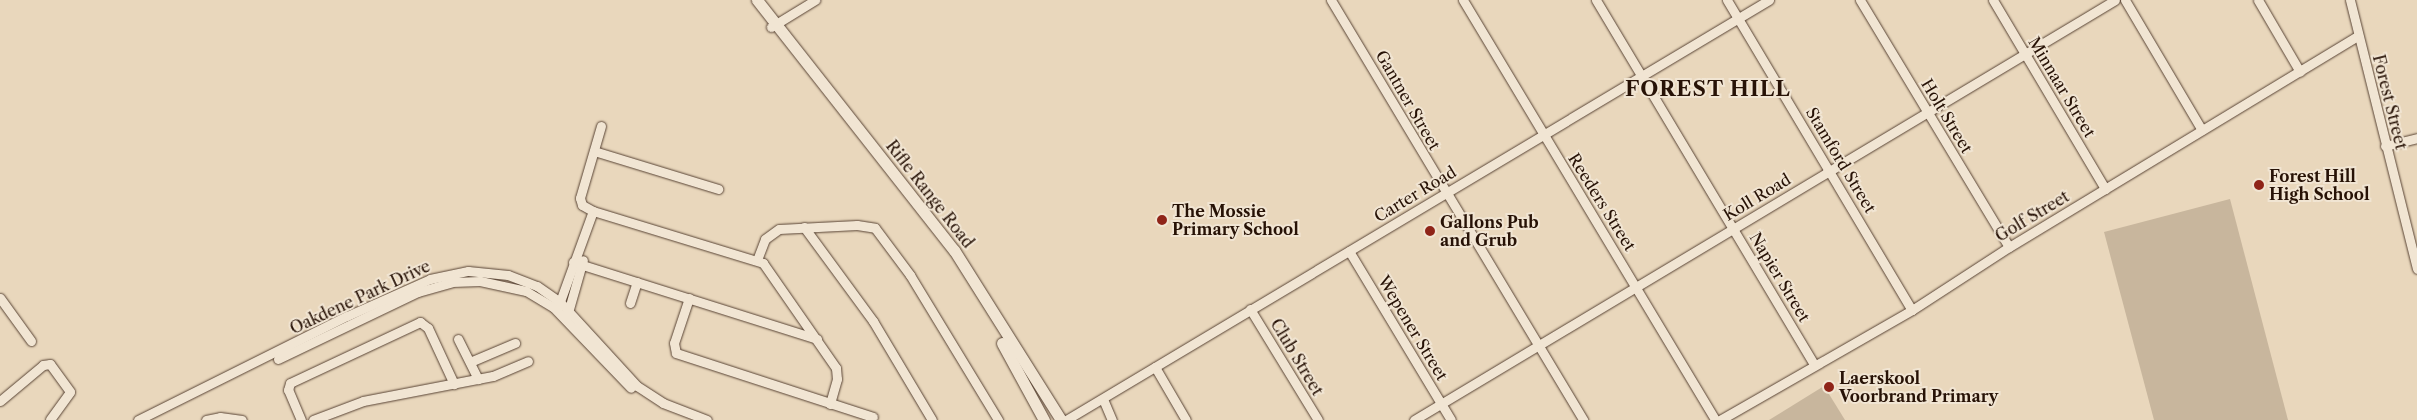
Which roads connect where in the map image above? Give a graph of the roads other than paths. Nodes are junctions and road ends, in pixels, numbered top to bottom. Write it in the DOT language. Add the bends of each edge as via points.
graph roads {
  1 [pos="749,0"];
  2 [pos="758,0"];
  3 [pos="815,0"];
  4 [pos="1331,0"];
  5 [pos="1463,0"];
  6 [pos="1596,0"];
  7 [pos="1727,0"];
  8 [pos="1769,0"];
  9 [pos="1860,0"];
  10 [pos="1993,0"];
  11 [pos="2115,0"];
  12 [pos="2125,0"];
  13 [pos="2258,0"];
  14 [pos="2350,0"];
  15 [pos="1738,19"];
  16 [pos="774,26"];
  17 [pos="2358,36"];
  18 [pos="2026,55"];
  19 [pos="2300,72"];
  20 [pos="1641,75"];
  21 [pos="1927,114"];
  22 [pos="601,126"];
  23 [pos="2202,130"];
  24 [pos="1543,134"];
  25 [pos="2417,138"];
  26 [pos="2385,146"];
  27 [pos="594,151"];
  28 [pos="1830,171"];
  29 [pos="718,189"];
  30 [pos="2105,189"];
  31 [pos="1446,194"];
  32 [pos="593,211"];
  33 [pos="804,227"];
  34 [pos="1733,229"];
  35 [pos="2008,247"];
  36 [pos="581,250"];
  37 [pos="1349,250"];
  38 [pos="757,260"];
  39 [pos="573,262"];
  40 [pos="584,265"];
  41 [pos="2417,269"];
  42 [pos="637,282"];
  43 [pos="1636,286"];
  44 [pos="0,298"];
  45 [pos="689,298"];
  46 [pos="630,303"];
  47 [pos="559,306"];
  48 [pos="1250,309"];
  49 [pos="1912,310"];
  50 [pos="568,315"];
  51 [pos="458,339"];
  52 [pos="817,339"];
  53 [pos="31,341"];
  54 [pos="515,343"];
  55 [pos="1538,345"];
  56 [pos="528,361"];
  57 [pos="470,362"];
  58 [pos="1814,364"];
  59 [pos="1154,367"];
  60 [pos="478,379"];
  61 [pos="454,384"];
  62 [pos="1103,399"];
  63 [pos="0,401"];
  64 [pos="830,404"];
  65 [pos="1441,404"];
  66 [pos="1036,415"];
  67 [pos="873,417"];
  68 [pos="1076,418"];
  69 [pos="50,420"];
  70 [pos="138,420"];
  71 [pos="149,420"];
  72 [pos="206,420"];
  73 [pos="242,420"];
  74 [pos="300,420"];
  75 [pos="313,420"];
  76 [pos="693,420"];
  77 [pos="707,420"];
  78 [pos="932,420"];
  79 [pos="998,420"];
  80 [pos="1044,420"];
  81 [pos="1061,420"];
  82 [pos="1066,420"];
  83 [pos="1112,420"];
  84 [pos="1186,420"];
  85 [pos="1318,420"];
  86 [pos="1414,420"];
  87 [pos="1451,420"];
  88 [pos="1583,420"];
  89 [pos="1715,420"];
  90 [pos="1720,420"];
  1 -- 16 [label="main road, Rifle Range Road"];
  2 -- 16 [label="main road, Rifle Range Road"];
  3 -- 16 [label="street"];
  4 -- 31 [label="street, Gantner Street"];
  5 -- 24 [label="street, Reeders Street"];
  6 -- 20 [label="street, Napier Street"];
  7 -- 15 [label="street, Stamford Street"];
  8 -- 15 [label="street, Carter Road"];
  9 -- 21 [label="street, Holt Street"];
  10 -- 18 [label="street, Minnaar Street"];
  11 -- 18 [label="street, Koll Road"];
  12 -- 23 [label="street"];
  13 -- 19 [label="street"];
  14 -- 17 [label="street, Forest Street"];
  15 -- 20 [label="street, Carter Road"];
  15 -- 28 [label="street, Stamford Street"];
  16 -- 66 [label="main road, Rifle Range Road" via="950,254 966,278"];
  16 -- 81 [label="main road, Rifle Range Road" via="954,250"];
  17 -- 19 [label="street, Golf Street"];
  17 -- 26 [label="street, Forest Street"];
  18 -- 21 [label="street, Koll Road"];
  18 -- 30 [label="street, Minnaar Street"];
  19 -- 23 [label="street, Golf Street"];
  20 -- 24 [label="street, Carter Road"];
  20 -- 34 [label="street, Napier Street"];
  21 -- 28 [label="street, Koll Road"];
  21 -- 35 [label="street, Holt Street"];
  22 -- 27 [label="street"];
  23 -- 30 [label="street, Golf Street"];
  24 -- 31 [label="street, Carter Road"];
  24 -- 43 [label="street, Reeders Street"];
  25 -- 26 [label="street"];
  26 -- 41 [label="street, Forest Street"];
  27 -- 29 [label="street"];
  27 -- 32 [label="street" via="580,198 582,205"];
  28 -- 34 [label="street, Koll Road"];
  28 -- 49 [label="street, Stamford Street"];
  30 -- 35 [label="street, Golf Street"];
  31 -- 37 [label="street, Carter Road"];
  31 -- 55 [label="street, Gantner Street"];
  32 -- 36 [label="street"];
  32 -- 38 [label="street"];
  33 -- 38 [label="street" via="779,229 769,234"];
  33 -- 78 [label="street" via="873,321"];
  33 -- 79 [label="street" via="864,225 882,234 920,290"];
  34 -- 43 [label="street, Koll Road"];
  34 -- 58 [label="street, Napier Street"];
  35 -- 49 [label="street, Golf Street"];
  36 -- 39 [label="street"];
  36 -- 40 [label="street"];
  37 -- 48 [label="street, Carter Road"];
  37 -- 65 [label="street, Wepener Street"];
  38 -- 52 [label="street" via="768,269"];
  39 -- 40 [label="street"];
  39 -- 47 [label="street"];
  40 -- 42 [label="street"];
  40 -- 50 [label="street"];
  42 -- 45 [label="street"];
  42 -- 46 [label="street"];
  43 -- 55 [label="street, Koll Road"];
  43 -- 89 [label="street, Reeders Street"];
  44 -- 53 [label="street"];
  45 -- 52 [label="street"];
  45 -- 64 [label="street" via="674,343 676,353"];
  47 -- 50 [label="street, Oakdene Park Drive"];
  47 -- 70 [label="street, Oakdene Park Drive" via="537,286 508,275 488,271 451,273 347,316"];
  47 -- 71 [label="street, Oakdene Park Drive" via="526,291 497,283 463,282 436,286"];
  48 -- 59 [label="street, Carter Road"];
  48 -- 85 [label="street, Club Street"];
  49 -- 58 [label="street, Golf Street"];
  50 -- 76 [label="street, Oakdene Park Drive" via="636,392 656,405"];
  50 -- 77 [label="street, Oakdene Park Drive" via="637,386 663,404"];
  51 -- 57 [label="street"];
  52 -- 64 [label="street" via="836,368 837,379"];
  54 -- 57 [label="street"];
  55 -- 65 [label="street, Koll Road"];
  55 -- 88 [label="street, Gantner Street"];
  56 -- 60 [label="street"];
  57 -- 60 [label="street"];
  58 -- 90 [label="street, Golf Street"];
  59 -- 62 [label="street, Carter Road"];
  59 -- 84 [label="street"];
  60 -- 61 [label="street"];
  61 -- 74 [label="street" via="428,328 420,322 290,384 288,390"];
  61 -- 75 [label="street" via="382,396"];
  62 -- 68 [label="street, Carter Road"];
  62 -- 83 [label="street"];
  63 -- 69 [label="street" via="43,365 50,364 70,392"];
  64 -- 67 [label="street"];
  65 -- 86 [label="street, Koll Road"];
  65 -- 87 [label="street, Wepener Street"];
  66 -- 80 [label="main road, Rifle Range Road"];
  68 -- 82 [label="street, Carter Road"];
  72 -- 73 [label="street" via="220,417"];
}
